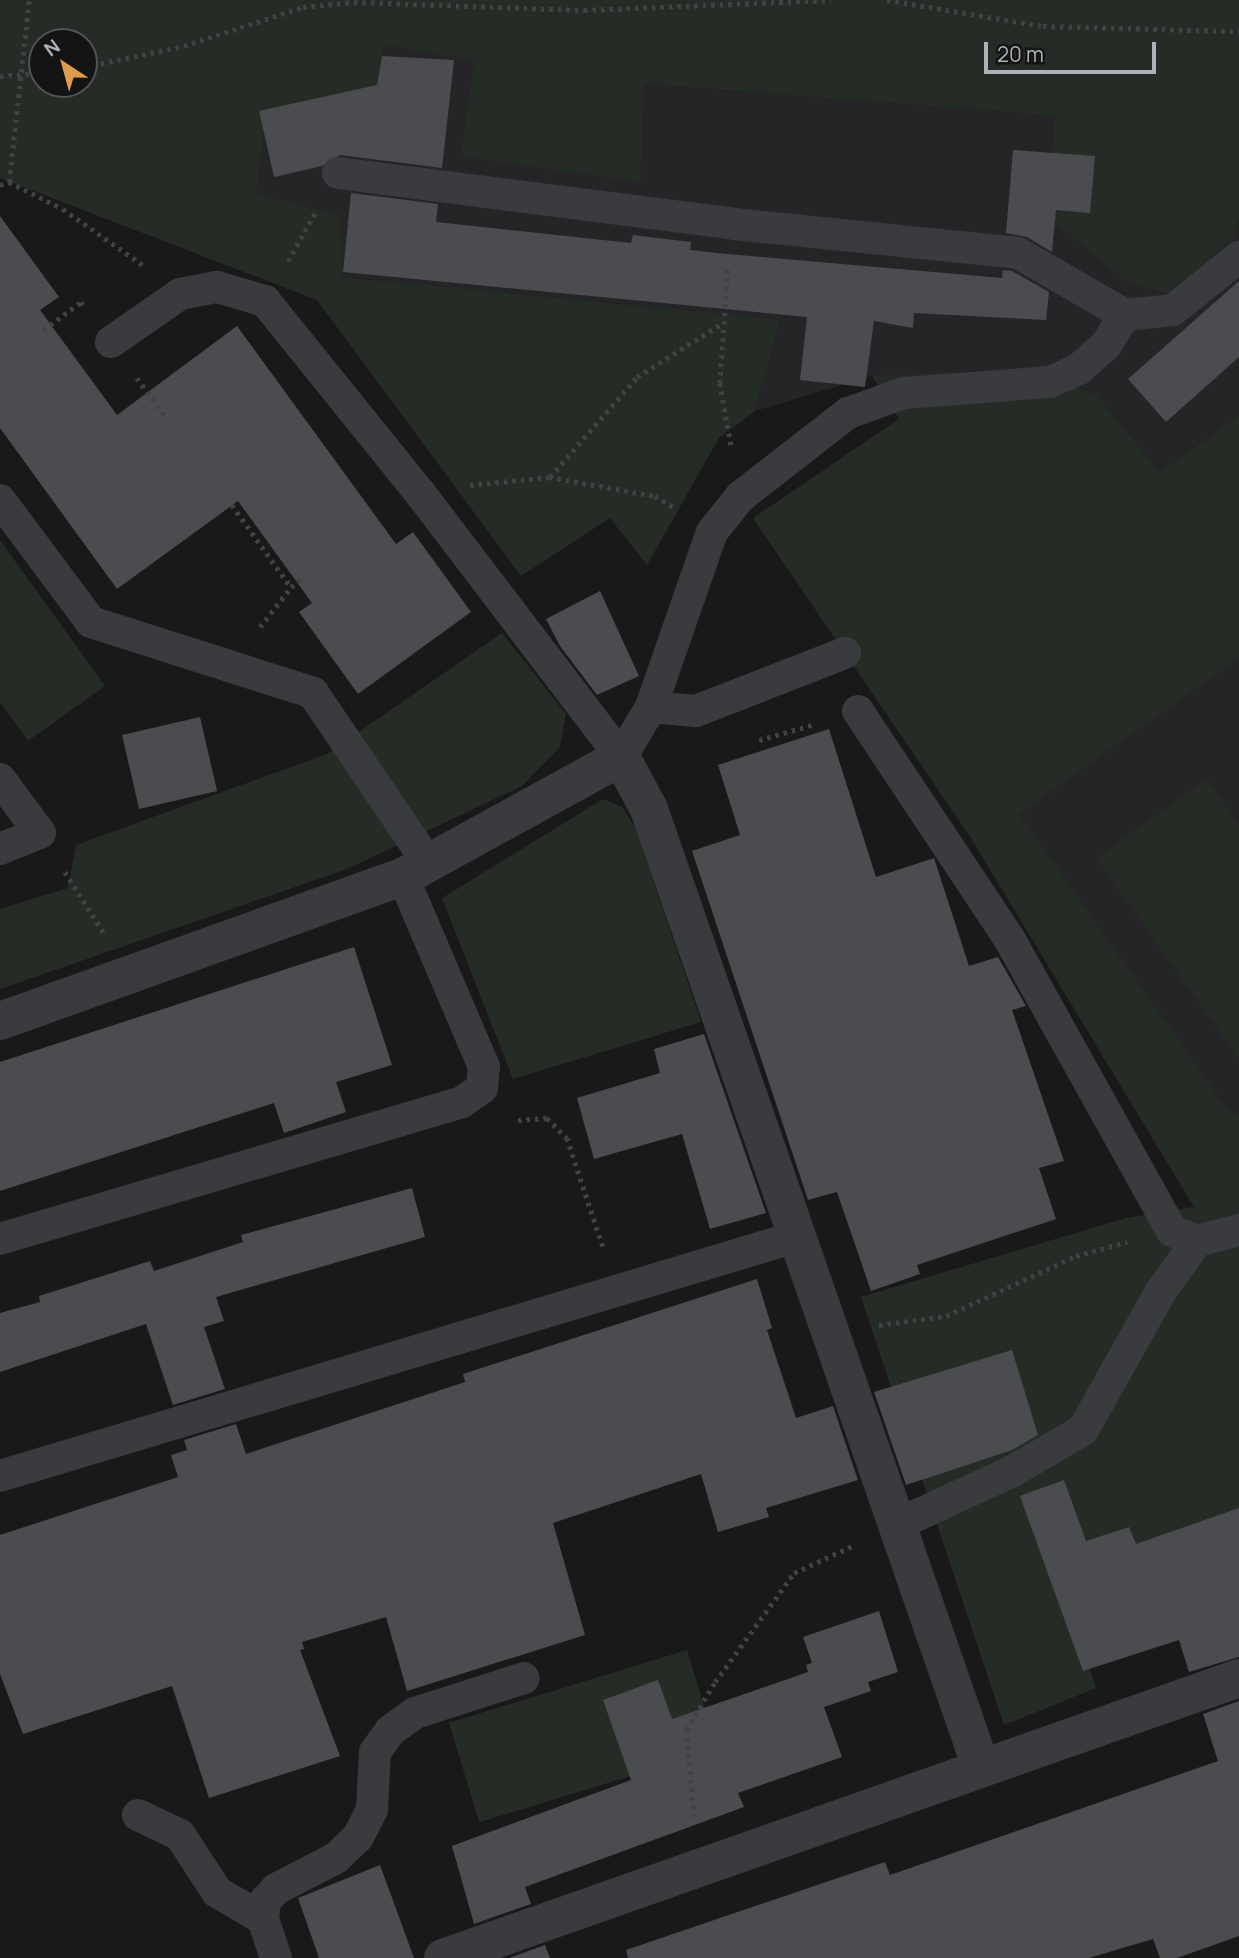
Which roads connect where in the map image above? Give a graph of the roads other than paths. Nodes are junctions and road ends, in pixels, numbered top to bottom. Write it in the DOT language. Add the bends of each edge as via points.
graph roads {
  1 [pos="338,173"];
  2 [pos="1239,257"];
  3 [pos="1125,315"];
  4 [pos="110,341"];
  5 [pos="0,500"];
  6 [pos="845,653"];
  7 [pos="650,708"];
  8 [pos="858,711"];
  9 [pos="621,757"];
  10 [pos="0,779"];
  11 [pos="0,849"];
  12 [pos="416,870"];
  13 [pos="0,1021"];
  14 [pos="1239,1230"];
  15 [pos="799,1236"];
  16 [pos="1184,1236"];
  17 [pos="0,1239"];
  18 [pos="0,1476"];
  19 [pos="896,1525"];
  20 [pos="524,1678"];
  21 [pos="1239,1678"];
  22 [pos="981,1767"];
  23 [pos="138,1815"];
  24 [pos="263,1919"];
  25 [pos="276,1958"];
  26 [pos="443,1958"];
  1 -- 3 [label="lane" via="734,224 1018,253"];
  2 -- 3 [label="lane" via="1173,310"];
  3 -- 7 [label="lane" via="1106,345 1079,369 1050,382 904,393 848,413 740,497 712,532"];
  4 -- 9 [label="lane" via="180,294 217,287 265,301 420,493"];
  5 -- 12 [label="lane" via="90,622 313,693"];
  6 -- 7 [label="lane" via="696,711"];
  7 -- 9 [label="lane"];
  8 -- 16 [label="lane" via="1010,940"];
  9 -- 12 [label="street"];
  9 -- 15 [label="street" via="649,809"];
  10 -- 11 [label="lane" via="40,834"];
  12 -- 13 [label="street"];
  12 -- 17 [label="lane" via="484,1067 482,1087 462,1102"];
  14 -- 16 [label="lane"];
  15 -- 18 [label="lane"];
  15 -- 19 [label="street"];
  16 -- 19 [label="lane" via="1161,1292 1083,1430 1013,1471"];
  19 -- 22 [label="street"];
  20 -- 24 [label="lane" via="415,1713 390,1731 375,1752 372,1809 358,1837 336,1858 276,1889 265,1901"];
  21 -- 22 [label="street"];
  22 -- 26 [label="street"];
  23 -- 24 [label="lane" via="180,1835 217,1892"];
  24 -- 25 [label="lane"];
}
